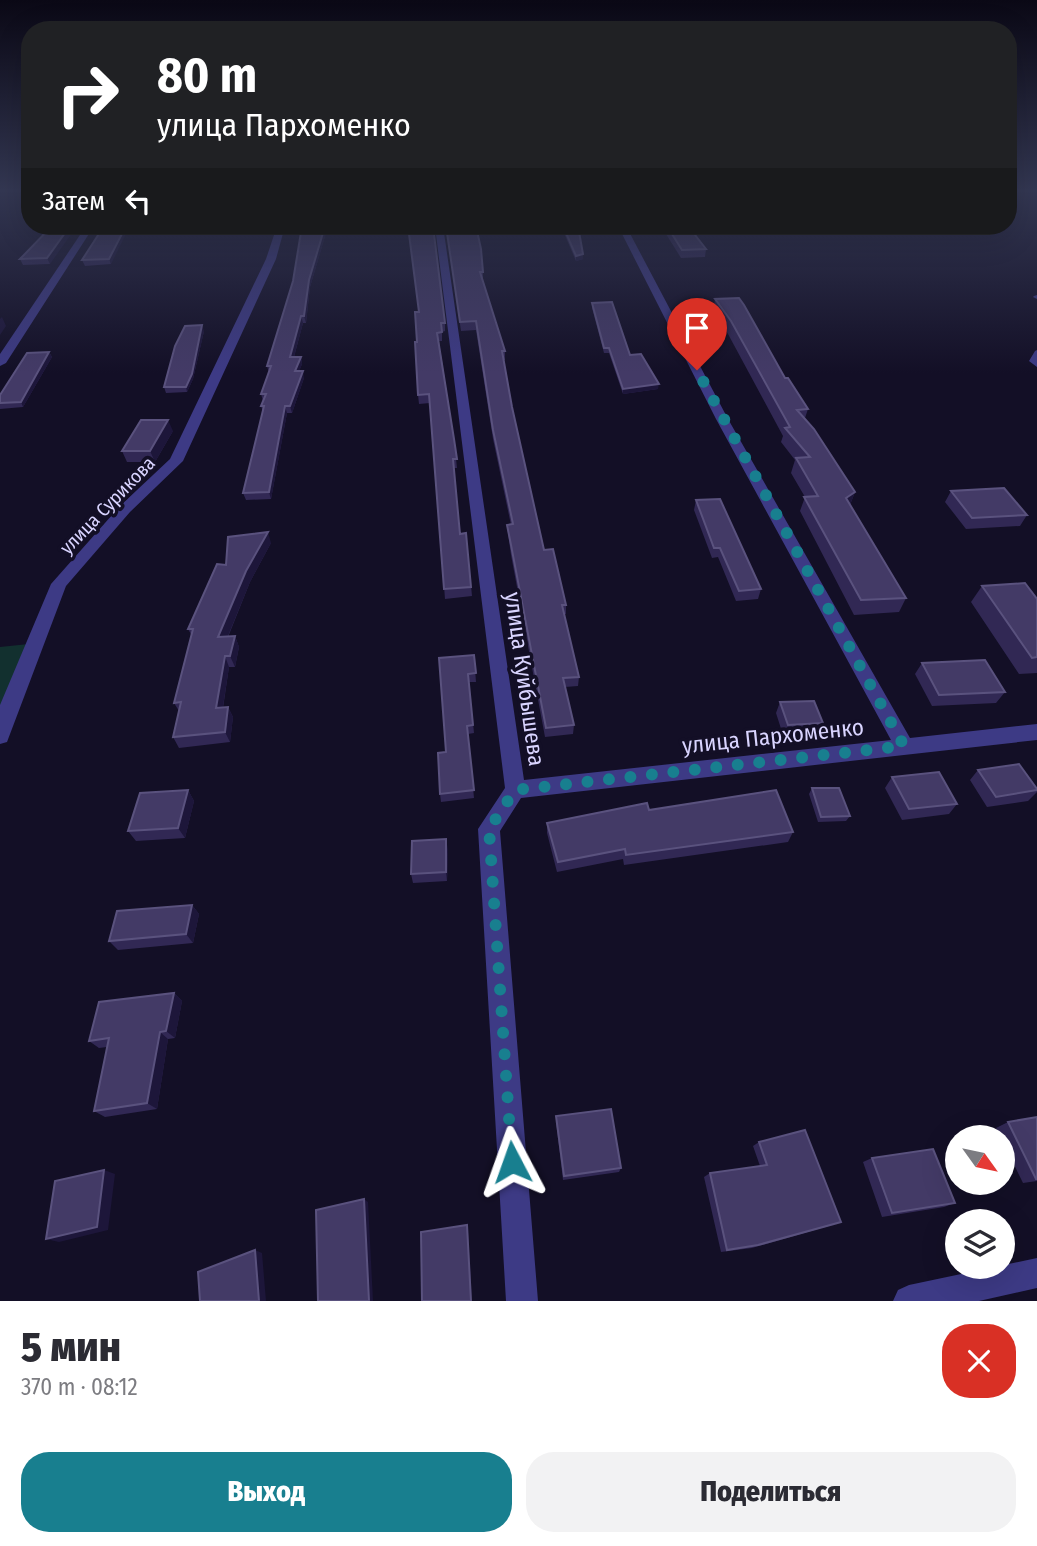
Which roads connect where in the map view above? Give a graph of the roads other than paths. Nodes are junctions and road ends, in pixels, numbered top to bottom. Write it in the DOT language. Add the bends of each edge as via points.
graph roads {
  1 [pos="73,252"];
  2 [pos="273,252"];
  3 [pos="442,252"];
  4 [pos="635,252"];
  5 [pos="1037,352"];
  6 [pos="0,363"];
  7 [pos="1037,365"];
  8 [pos="1037,732"];
  9 [pos="0,736"];
  10 [pos="904,746"];
  11 [pos="515,790"];
  12 [pos="1037,1273"];
  13 [pos="522,1301"];
  14 [pos="909,1301"];
  1 -- 6 [label="street"];
  2 -- 9 [label="street, улица Сурикова" via="176,461 125,509 59,583"];
  3 -- 11 [label="street, улица Куйбышева"];
  4 -- 10 [label="street" via="722,419"];
  5 -- 7 [label="lane" via="1032,361"];
  8 -- 10 [label="street, улица Пархоменко"];
  10 -- 11 [label="street, улица Пархоменко"];
  11 -- 13 [label="street, улица Куйбышева" via="489,829"];
  12 -- 14 [label="street"];
}
